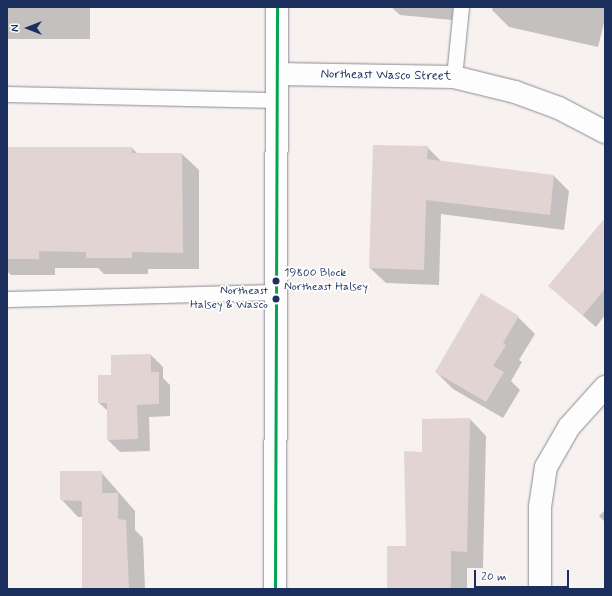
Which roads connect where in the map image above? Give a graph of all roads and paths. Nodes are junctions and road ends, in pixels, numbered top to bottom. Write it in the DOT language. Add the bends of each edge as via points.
graph roads {
  1 [pos="277,7"];
  2 [pos="461,7"];
  3 [pos="277,74"];
  4 [pos="454,77"];
  5 [pos="7,94"];
  6 [pos="277,100"];
  7 [pos="605,132"];
  8 [pos="277,292"];
  9 [pos="7,299"];
  10 [pos="605,387"];
  11 [pos="275,589"];
  12 [pos="540,589"];
  1 -- 3 [label="street"];
  2 -- 4 [label="lane"];
  3 -- 4 [label="street, Northeast Wasco Street"];
  3 -- 6 [label="street"];
  4 -- 7 [label="street, Northeast Wasco Street" via="515,92 559,108"];
  5 -- 6 [label="lane"];
  6 -- 8 [label="street"];
  8 -- 9 [label="lane"];
  8 -- 11 [label="street"];
  10 -- 12 [label="street" via="569,427 546,467 540,506"];
}
